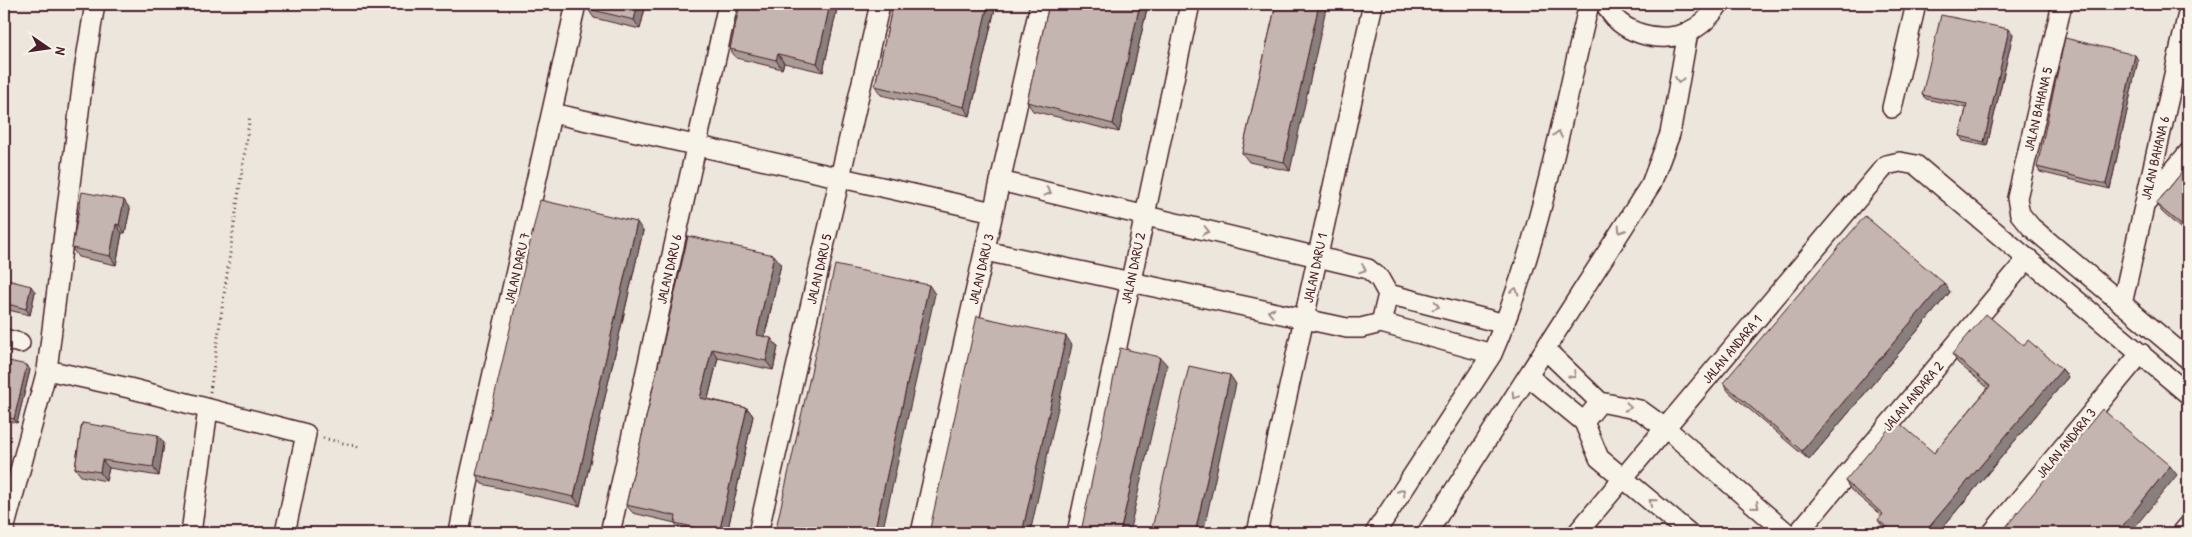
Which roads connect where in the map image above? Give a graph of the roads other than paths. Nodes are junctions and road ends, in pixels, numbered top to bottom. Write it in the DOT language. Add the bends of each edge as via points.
graph roads {
  1 [pos="95,4"];
  2 [pos="576,4"];
  3 [pos="728,4"];
  4 [pos="880,4"];
  5 [pos="1040,4"];
  6 [pos="1190,4"];
  7 [pos="1373,4"];
  8 [pos="1589,4"];
  9 [pos="1606,4"];
  10 [pos="1719,4"];
  11 [pos="1916,4"];
  12 [pos="2062,4"];
  13 [pos="2188,13"];
  14 [pos="1688,32"];
  15 [pos="1892,108"];
  16 [pos="552,113"];
  17 [pos="697,146"];
  18 [pos="2188,154"];
  19 [pos="840,178"];
  20 [pos="1000,181"];
  21 [pos="2144,204"];
  22 [pos="993,212"];
  23 [pos="1145,216"];
  24 [pos="985,251"];
  25 [pos="1318,257"];
  26 [pos="2028,258"];
  27 [pos="1130,282"];
  28 [pos="1388,294"];
  29 [pos="2122,304"];
  30 [pos="1304,319"];
  31 [pos="1381,322"];
  32 [pos="1505,324"];
  33 [pos="1545,349"];
  34 [pos="2141,353"];
  35 [pos="1492,354"];
  36 [pos="2188,360"];
  37 [pos="47,370"];
  38 [pos="1528,376"];
  39 [pos="2188,394"];
  40 [pos="1600,402"];
  41 [pos="208,410"];
  42 [pos="1584,422"];
  43 [pos="1665,428"];
  44 [pos="1623,478"];
  45 [pos="2188,526"];
  46 [pos="4,530"];
  47 [pos="191,533"];
  48 [pos="285,533"];
  49 [pos="460,533"];
  50 [pos="610,533"];
  51 [pos="758,533"];
  52 [pos="921,533"];
  53 [pos="1077,533"];
  54 [pos="1257,533"];
  55 [pos="1375,533"];
  56 [pos="1427,533"];
  57 [pos="1577,533"];
  58 [pos="1689,533"];
  59 [pos="1787,533"];
  60 [pos="1798,533"];
  61 [pos="1992,533"];
  62 [pos="2182,533"];
  1 -- 37 [label="street"];
  2 -- 16 [label="street, JALAN DARU 7"];
  3 -- 17 [label="street, JALAN DARU 6"];
  4 -- 19 [label="street, JALAN DARU 5"];
  5 -- 20 [label="street, JALAN DARU 3"];
  6 -- 23 [label="street, JALAN DARU 2"];
  7 -- 25 [label="street, JALAN DARU 1"];
  32 -- 8 [label="street, one-way" via="1539,217"];
  9 -- 14 [label="street" via="1610,13 1625,27 1641,35 1669,38"];
  10 -- 14 [label="street" via="1709,18"];
  11 -- 15 [label="street"];
  12 -- 29 [label="street, JALAN BAHANA 5" via="2017,198 2020,214"];
  13 -- 21 [label="street, JALAN BAHANA 6"];
  14 -- 33 [label="street, one-way" via="1670,134 1651,184"];
  16 -- 17 [label="street"];
  16 -- 49 [label="street, JALAN DARU 7" via="466,493"];
  17 -- 19 [label="street"];
  17 -- 50 [label="street, JALAN DARU 6"];
  18 -- 21 [label="street"];
  19 -- 22 [label="street"];
  19 -- 51 [label="street, JALAN DARU 5"];
  20 -- 22 [label="street, JALAN DARU 3"];
  20 -- 23 [label="street, one-way"];
  21 -- 29 [label="street, JALAN BAHANA 6"];
  22 -- 24 [label="street, JALAN DARU 3"];
  23 -- 25 [label="street, one-way"];
  23 -- 27 [label="street, JALAN DARU 2"];
  24 -- 27 [label="street"];
  24 -- 52 [label="street, JALAN DARU 3"];
  25 -- 28 [label="street, one-way" via="1368,269 1379,278"];
  25 -- 30 [label="street, JALAN DARU 1"];
  26 -- 34 [label="street"];
  26 -- 43 [label="street, JALAN ANDARA 1" via="1916,165 1900,162 1886,165"];
  26 -- 60 [label="street, JALAN ANDARA 2"];
  30 -- 27 [label="street, one-way"];
  27 -- 53 [label="street, JALAN DARU 2"];
  28 -- 31 [label="street"];
  28 -- 32 [label="street, one-way"];
  29 -- 36 [label="street"];
  30 -- 31 [label="street" via="1347,328"];
  30 -- 54 [label="street, JALAN DARU 1"];
  31 -- 35 [label="street"];
  32 -- 35 [label="street"];
  33 -- 38 [label="street"];
  33 -- 40 [label="street, one-way"];
  34 -- 39 [label="street"];
  34 -- 61 [label="street, JALAN ANDARA 3"];
  55 -- 35 [label="street, one-way"];
  37 -- 41 [label="street"];
  37 -- 46 [label="street"];
  38 -- 42 [label="street"];
  38 -- 56 [label="street, one-way"];
  40 -- 42 [label="street"];
  40 -- 43 [label="street, one-way" via="1640,410"];
  41 -- 47 [label="street"];
  41 -- 48 [label="street" via="306,434"];
  42 -- 44 [label="street" via="1599,458"];
  43 -- 44 [label="street, JALAN ANDARA 1"];
  43 -- 59 [label="street, one-way"];
  44 -- 57 [label="street, JALAN ANDARA 1"];
  58 -- 44 [label="street, one-way"];
  45 -- 62 [label="street"];
}
